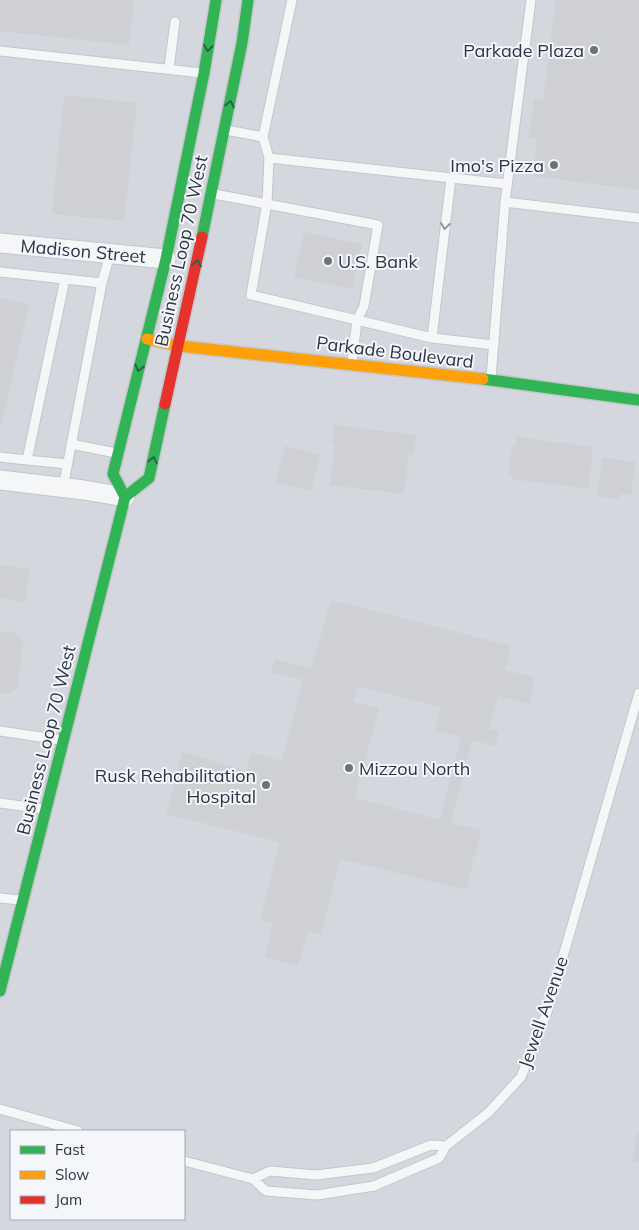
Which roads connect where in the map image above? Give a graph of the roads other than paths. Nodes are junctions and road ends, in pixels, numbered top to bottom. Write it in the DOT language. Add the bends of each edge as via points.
graph roads {
  1 [pos="216,0"];
  2 [pos="248,0"];
  3 [pos="292,0"];
  4 [pos="531,0"];
  5 [pos="175,22"];
  6 [pos="0,52"];
  7 [pos="169,68"];
  8 [pos="204,74"];
  9 [pos="224,130"];
  10 [pos="263,137"];
  11 [pos="269,158"];
  12 [pos="451,178"];
  13 [pos="508,184"];
  14 [pos="211,194"];
  15 [pos="505,202"];
  16 [pos="267,203"];
  17 [pos="639,218"];
  18 [pos="0,243"];
  19 [pos="110,254"];
  20 [pos="166,260"];
  21 [pos="0,272"];
  22 [pos="65,279"];
  23 [pos="102,284"];
  24 [pos="356,320"];
  25 [pos="432,338"];
  26 [pos="147,339"];
  27 [pos="494,345"];
  28 [pos="179,346"];
  29 [pos="352,364"];
  30 [pos="491,380"];
  31 [pos="639,400"];
  32 [pos="71,444"];
  33 [pos="118,453"];
  34 [pos="0,457"];
  35 [pos="27,460"];
  36 [pos="67,464"];
  37 [pos="0,480"];
  38 [pos="63,488"];
  39 [pos="125,498"];
  40 [pos="639,693"];
  41 [pos="0,731"];
  42 [pos="64,740"];
  43 [pos="0,803"];
  44 [pos="46,809"];
  45 [pos="0,898"];
  46 [pos="23,901"];
  47 [pos="3,964"];
  48 [pos="0,991"];
  49 [pos="0,1109"];
  50 [pos="74,1130"];
  51 [pos="446,1146"];
  52 [pos="185,1161"];
  53 [pos="253,1179"];
  1 -- 8 [label="main road, Business Loop 70 West, one-way"];
  9 -- 2 [label="main road, Business Loop 70 West, one-way"];
  3 -- 10 [label="lane"];
  4 -- 13 [label="lane"];
  5 -- 7 [label="lane"];
  6 -- 7 [label="lane"];
  7 -- 8 [label="lane"];
  8 -- 20 [label="main road, Business Loop 70 West"];
  9 -- 10 [label="lane"];
  9 -- 14 [label="main road, Business Loop 70 West"];
  10 -- 11 [label="lane"];
  11 -- 12 [label="lane"];
  11 -- 16 [label="lane"];
  12 -- 13 [label="lane"];
  12 -- 25 [label="lane, one-way"];
  13 -- 15 [label="lane"];
  14 -- 16 [label="lane"];
  28 -- 14 [label="main road, Business Loop 70 West, one-way"];
  15 -- 17 [label="lane"];
  15 -- 27 [label="lane"];
  16 -- 24 [label="lane" via="251,295"];
  16 -- 24 [label="lane" via="378,225 364,306"];
  18 -- 19 [label="street, Madison Street"];
  19 -- 20 [label="street, Madison Street"];
  19 -- 23 [label="lane"];
  20 -- 26 [label="main road, Business Loop 70 West"];
  21 -- 22 [label="lane"];
  22 -- 23 [label="lane"];
  22 -- 35 [label="lane"];
  23 -- 32 [label="lane"];
  24 -- 25 [label="lane"];
  24 -- 29 [label="lane"];
  25 -- 27 [label="lane"];
  26 -- 28 [label="main road, Parkade Boulevard"];
  26 -- 33 [label="main road, Business Loop 70 West, one-way"];
  27 -- 30 [label="lane"];
  28 -- 29 [label="main road, Parkade Boulevard"];
  39 -- 28 [label="main road, Business Loop 70 West, one-way" via="149,478"];
  29 -- 30 [label="main road, Parkade Boulevard"];
  30 -- 31 [label="main road, Parkade Boulevard"];
  32 -- 33 [label="lane"];
  32 -- 36 [label="lane"];
  33 -- 39 [label="main road, Business Loop 70 West" via="113,474"];
  34 -- 35 [label="lane"];
  35 -- 36 [label="lane"];
  36 -- 38 [label="lane"];
  37 -- 38 [label="street"];
  38 -- 39 [label="street"];
  39 -- 42 [label="main road, Business Loop 70 West"];
  40 -- 51 [label="lane, Jewell Avenue" via="547,1012 521,1077 488,1113"];
  41 -- 42 [label="lane"];
  42 -- 44 [label="main road, Business Loop 70 West"];
  43 -- 44 [label="lane"];
  44 -- 46 [label="main road, Business Loop 70 West"];
  45 -- 46 [label="lane"];
  46 -- 47 [label="main road, Business Loop 70 West"];
  47 -- 48 [label="main road, Business Loop 70 West"];
  49 -- 50 [label="lane"];
  51 -- 53 [label="lane" via="431,1145 373,1168 316,1175 270,1171"];
  51 -- 53 [label="lane, Jewell Avenue" via="439,1158 374,1186 316,1195 266,1191"];
  52 -- 53 [label="lane, Jewell Avenue"];
}
